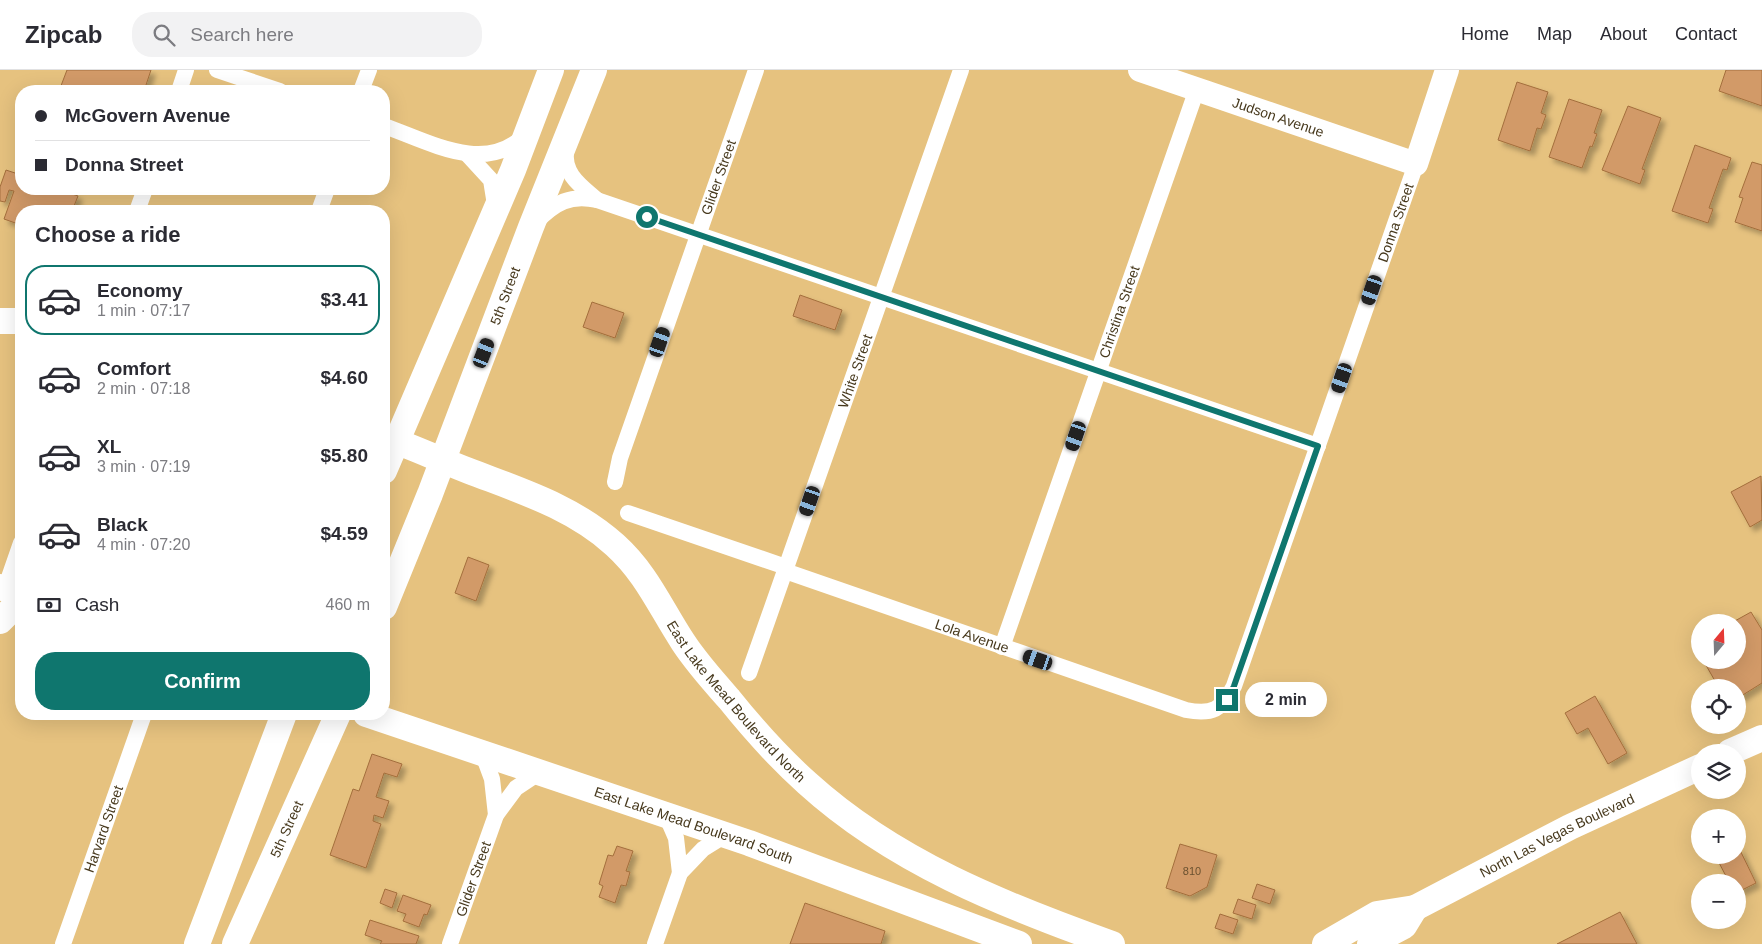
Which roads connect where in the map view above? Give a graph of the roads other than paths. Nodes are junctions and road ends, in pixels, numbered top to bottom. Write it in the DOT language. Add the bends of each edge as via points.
graph roads {
  1 [pos="186,70"];
  2 [pos="217,70"];
  3 [pos="369,70"];
  4 [pos="551,70"];
  5 [pos="594,70"];
  6 [pos="756,70"];
  7 [pos="960,70"];
  8 [pos="1140,70"];
  9 [pos="1448,70"];
  10 [pos="181,85"];
  11 [pos="262,85"];
  12 [pos="363,85"];
  13 [pos="1197,89"];
  14 [pos="390,128"];
  15 [pos="527,132"];
  16 [pos="566,143"];
  17 [pos="468,155"];
  18 [pos="1416,164"];
  19 [pos="597,200"];
  20 [pos="495,212"];
  21 [pos="531,227"];
  22 [pos="698,235"];
  23 [pos="881,298"];
  24 [pos="0,321"];
  25 [pos="15,321"];
  26 [pos="1098,371"];
  27 [pos="390,439"];
  28 [pos="1318,446"];
  29 [pos="443,461"];
  30 [pos="615,482"];
  31 [pos="628,513"];
  32 [pos="786,570"];
  33 [pos="15,576"];
  34 [pos="390,592"];
  35 [pos="12,593"];
  36 [pos="0,620"];
  37 [pos="1002,648"];
  38 [pos="749,673"];
  39 [pos="1216,709"];
  40 [pos="142,720"];
  41 [pos="282,720"];
  42 [pos="335,720"];
  43 [pos="384,720"];
  44 [pos="1762,738"];
  45 [pos="1746,745"];
  46 [pos="482,752"];
  47 [pos="1691,771"];
  48 [pos="540,772"];
  49 [pos="496,815"];
  50 [pos="666,815"];
  51 [pos="724,836"];
  52 [pos="680,873"];
  53 [pos="1416,908"];
  54 [pos="64,944"];
  55 [pos="197,944"];
  56 [pos="235,944"];
  57 [pos="450,944"];
  58 [pos="656,944"];
  59 [pos="1018,944"];
  60 [pos="1112,944"];
  61 [pos="1325,944"];
  62 [pos="1370,944"];
  1 -- 10 [label="street"];
  2 -- 11 [label="street"];
  3 -- 12 [label="street"];
  4 -- 15 [label="main road"];
  5 -- 16 [label="main road, 5th Street"];
  6 -- 22 [label="street, Glider Street"];
  7 -- 23 [label="street, White Street"];
  8 -- 13 [label="street, Judson Avenue"];
  9 -- 18 [label="street, Donna Street"];
  13 -- 18 [label="street, Judson Avenue"];
  13 -- 26 [label="street, Christina Street"];
  14 -- 17 [label="street"];
  15 -- 17 [label="street" via="513,147 502,152"];
  15 -- 20 [label="main road"];
  16 -- 19 [label="street" via="565,162 570,175"];
  16 -- 21 [label="main road, 5th Street"];
  17 -- 20 [label="street" via="491,180"];
  18 -- 28 [label="street, Donna Street"];
  19 -- 21 [label="street" via="578,197 564,200"];
  19 -- 22 [label="street"];
  20 -- 27 [label="main road"];
  21 -- 29 [label="main road, 5th Street"];
  22 -- 23 [label="street"];
  22 -- 30 [label="street, Glider Street" via="620,458"];
  23 -- 26 [label="street"];
  23 -- 32 [label="street, White Street"];
  24 -- 25 [label="main road"];
  26 -- 28 [label="street"];
  26 -- 37 [label="street, Christina Street"];
  27 -- 29 [label="main road, East Lake Mead Boulevard North"];
  28 -- 39 [label="street, Donna Street" via="1234,686 1227,700"];
  29 -- 34 [label="main road, 5th Street"];
  29 -- 60 [label="main road, East Lake Mead Boulevard North" via="540,498 583,520 616,546 646,578 700,666 772,750 862,829 937,873"];
  31 -- 32 [label="street, Lola Avenue"];
  32 -- 37 [label="street, Lola Avenue"];
  32 -- 38 [label="street, White Street"];
  33 -- 35 [label="street"];
  35 -- 36 [label="main road" via="14,606"];
  37 -- 39 [label="street, Lola Avenue" via="1186,710 1203,713"];
  40 -- 54 [label="street, Harvard Street"];
  41 -- 55 [label="main road"];
  42 -- 56 [label="main road, 5th Street"];
  43 -- 46 [label="main road, East Lake Mead Boulevard South"];
  44 -- 45 [label="main road"];
  46 -- 48 [label="main road, East Lake Mead Boulevard South"];
  46 -- 49 [label="street, Glider Street" via="492,780"];
  47 -- 53 [label="main road, North Las Vegas Boulevard" via="1570,827"];
  48 -- 49 [label="street, Glider Street" via="516,788"];
  48 -- 50 [label="main road, East Lake Mead Boulevard South"];
  49 -- 57 [label="street, Glider Street"];
  50 -- 51 [label="main road, East Lake Mead Boulevard South"];
  50 -- 52 [label="street" via="676,838"];
  51 -- 52 [label="street" via="698,853"];
  51 -- 59 [label="main road, East Lake Mead Boulevard South"];
  52 -- 58 [label="street"];
  53 -- 61 [label="main road, North Las Vegas Boulevard" via="1377,914"];
  53 -- 62 [label="main road, North Las Vegas Boulevard" via="1404,926"];
}
